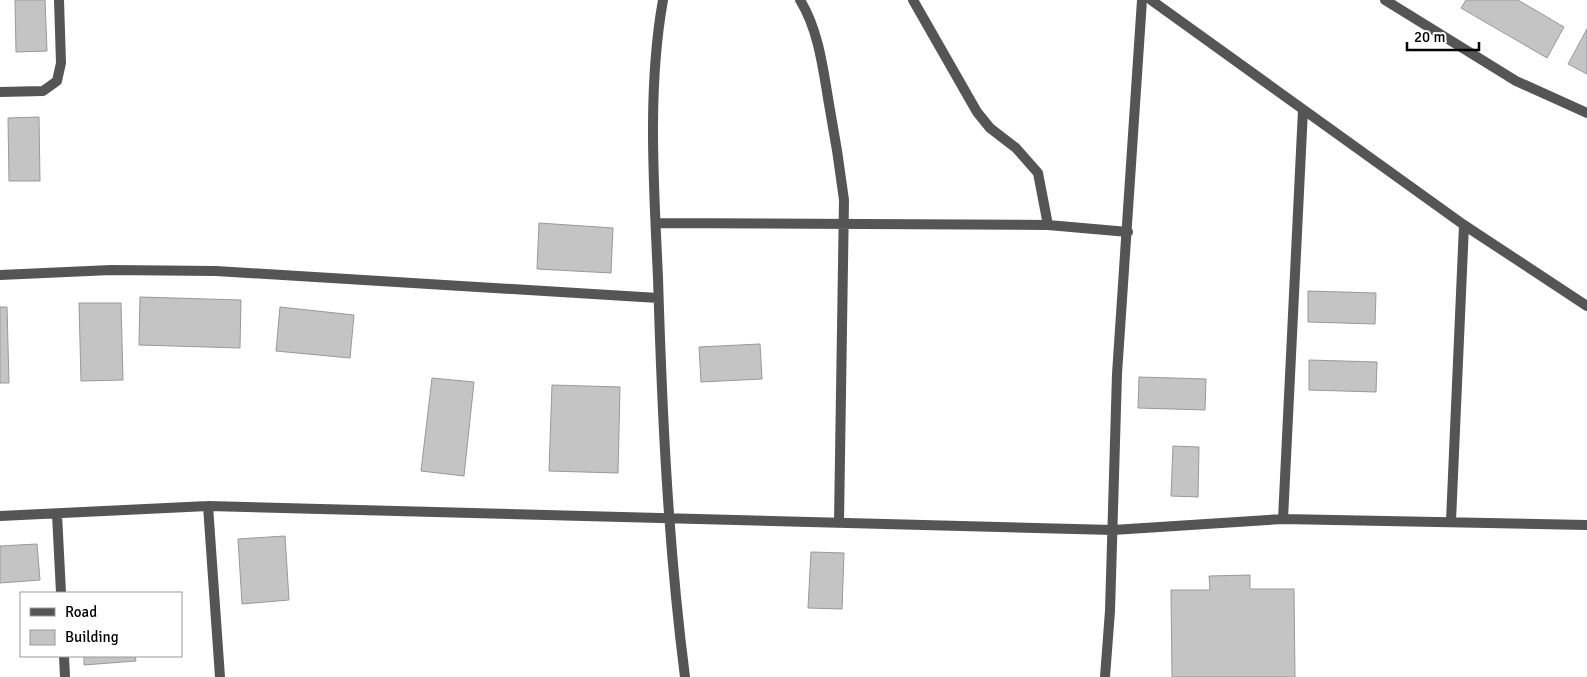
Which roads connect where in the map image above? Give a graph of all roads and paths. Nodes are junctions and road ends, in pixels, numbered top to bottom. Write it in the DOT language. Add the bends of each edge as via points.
graph roads {
  1 [pos="59,0"];
  2 [pos="663,0"];
  3 [pos="800,0"];
  4 [pos="913,0"];
  5 [pos="1142,0"];
  6 [pos="1151,0"];
  7 [pos="1385,0"];
  8 [pos="0,92"];
  9 [pos="1303,110"];
  10 [pos="1587,113"];
  11 [pos="656,223"];
  12 [pos="844,224"];
  13 [pos="1048,225"];
  14 [pos="1464,225"];
  15 [pos="1128,232"];
  16 [pos="0,275"];
  17 [pos="658,298"];
  18 [pos="1587,306"];
  19 [pos="208,506"];
  20 [pos="57,514"];
  21 [pos="0,516"];
  22 [pos="669,517"];
  23 [pos="1283,519"];
  24 [pos="1452,521"];
  25 [pos="839,522"];
  26 [pos="1587,525"];
  27 [pos="1113,530"];
  28 [pos="61,592"];
  29 [pos="682,654"];
  30 [pos="64,657"];
  31 [pos="65,677"];
  32 [pos="220,677"];
  33 [pos="685,677"];
  34 [pos="693,677"];
  35 [pos="1105,677"];
  1 -- 8 [label="street" via="61,63 57,81 43,91"];
  2 -- 11 [label="street" via="654,60"];
  3 -- 12 [label="street" via="811,22 822,62 840,169"];
  4 -- 13 [label="street" via="978,112 990,128 1016,148 1038,173"];
  5 -- 15 [label="street"];
  6 -- 9 [label="street"];
  7 -- 10 [label="street" via="1516,81"];
  9 -- 14 [label="street"];
  9 -- 23 [label="street"];
  11 -- 12 [label="street"];
  11 -- 17 [label="street"];
  12 -- 13 [label="street"];
  12 -- 25 [label="street"];
  13 -- 15 [label="street"];
  14 -- 18 [label="street"];
  14 -- 24 [label="street"];
  15 -- 27 [label="street" via="1117,374"];
  16 -- 17 [label="street" via="111,270 216,271"];
  17 -- 22 [label="street"];
  19 -- 20 [label="street"];
  19 -- 22 [label="street"];
  19 -- 32 [label="street"];
  20 -- 21 [label="street"];
  20 -- 28 [label="street"];
  22 -- 25 [label="street"];
  22 -- 29 [label="street"];
  23 -- 24 [label="street"];
  23 -- 27 [label="street"];
  24 -- 26 [label="street"];
  25 -- 27 [label="street"];
  27 -- 35 [label="street"];
  29 -- 33 [label="street"];
  29 -- 34 [label="street"];
  30 -- 31 [label="street"];
}
